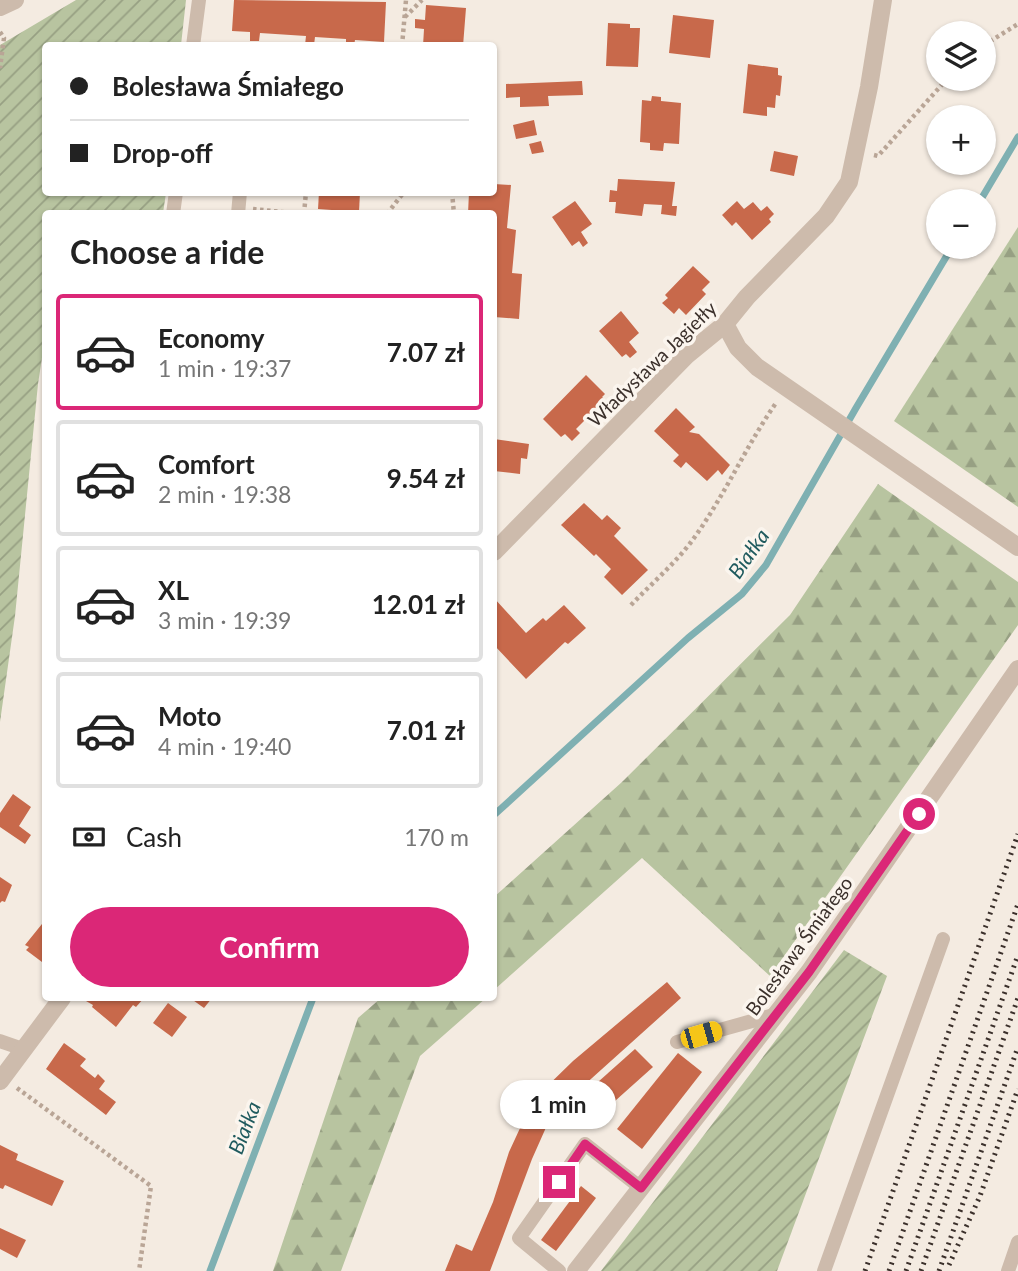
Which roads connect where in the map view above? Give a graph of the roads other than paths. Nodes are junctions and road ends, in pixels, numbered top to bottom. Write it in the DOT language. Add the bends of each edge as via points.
graph roads {
  1 [pos="15,0"];
  2 [pos="199,0"];
  3 [pos="883,0"];
  4 [pos="0,7"];
  5 [pos="194,42"];
  6 [pos="725,324"];
  7 [pos="1018,547"];
  8 [pos="497,549"];
  9 [pos="1018,669"];
  10 [pos="943,939"];
  11 [pos="60,1001"];
  12 [pos="777,1014"];
  13 [pos="0,1041"];
  14 [pos="677,1042"];
  15 [pos="23,1049"];
  16 [pos="1,1079"];
  17 [pos="641,1188"];
  18 [pos="1018,1242"];
  19 [pos="559,1271"];
  20 [pos="576,1271"];
  21 [pos="824,1271"];
  22 [pos="1008,1271"];
  1 -- 4 [label="street"];
  2 -- 5 [label="lane"];
  3 -- 6 [label="street, Władysława Jagiełły" via="849,182 836,203"];
  6 -- 7 [label="street" via="737,348 757,367"];
  6 -- 8 [label="street, Władysława Jagiełły" via="687,355"];
  9 -- 12 [label="street, Bolesława Śmiałego"];
  10 -- 21 [label="lane"];
  11 -- 15 [label="street"];
  12 -- 14 [label="lane"];
  12 -- 17 [label="street, Bolesława Śmiałego"];
  13 -- 15 [label="lane"];
  15 -- 16 [label="street"];
  17 -- 19 [label="lane" via="585,1144 519,1238"];
  17 -- 20 [label="street, Bolesława Śmiałego"];
  18 -- 22 [label="lane"];
}
